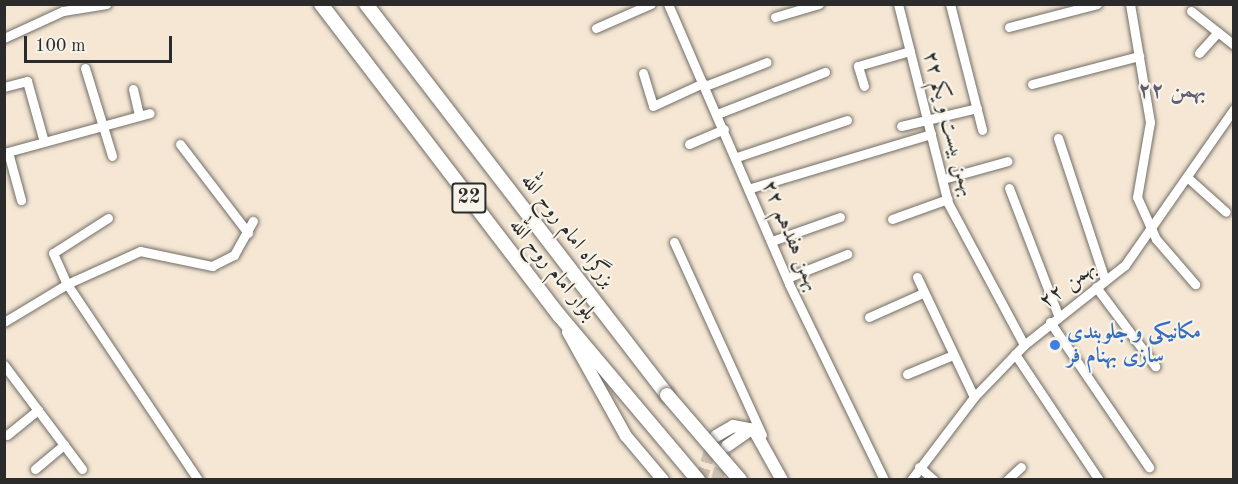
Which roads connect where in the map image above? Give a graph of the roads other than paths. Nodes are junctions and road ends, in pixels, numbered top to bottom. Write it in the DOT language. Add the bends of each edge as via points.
graph roads {
  1 [pos="106,4"];
  2 [pos="321,4"];
  3 [pos="366,4"];
  4 [pos="651,4"];
  5 [pos="668,4"];
  6 [pos="819,4"];
  7 [pos="898,4"];
  8 [pos="950,4"];
  9 [pos="1096,4"];
  10 [pos="1130,4"];
  11 [pos="1191,11"];
  12 [pos="775,17"];
  13 [pos="1009,27"];
  14 [pos="596,28"];
  15 [pos="1218,32"];
  16 [pos="4,38"];
  17 [pos="1233,45"];
  18 [pos="910,51"];
  19 [pos="1199,53"];
  20 [pos="1139,56"];
  21 [pos="766,62"];
  22 [pos="85,68"];
  23 [pos="825,72"];
  24 [pos="643,73"];
  25 [pos="1032,84"];
  26 [pos="704,85"];
  27 [pos="864,86"];
  28 [pos="4,87"];
  29 [pos="133,89"];
  30 [pos="976,108"];
  31 [pos="1233,109"];
  32 [pos="150,112"];
  33 [pos="717,114"];
  34 [pos="139,115"];
  35 [pos="927,119"];
  36 [pos="847,120"];
  37 [pos="103,125"];
  38 [pos="901,126"];
  39 [pos="724,129"];
  40 [pos="982,130"];
  41 [pos="931,134"];
  42 [pos="1058,138"];
  43 [pos="44,142"];
  44 [pos="180,144"];
  45 [pos="689,144"];
  46 [pos="6,153"];
  47 [pos="112,156"];
  48 [pos="737,157"];
  49 [pos="1008,161"];
  50 [pos="1187,177"];
  51 [pos="943,179"];
  52 [pos="751,188"];
  53 [pos="1009,188"];
  54 [pos="948,199"];
  55 [pos="21,200"];
  56 [pos="1226,212"];
  57 [pos="840,217"];
  58 [pos="108,218"];
  59 [pos="892,219"];
  60 [pos="253,221"];
  61 [pos="1152,231"];
  62 [pos="248,232"];
  63 [pos="772,241"];
  64 [pos="675,242"];
  65 [pos="846,255"];
  66 [pos="917,277"];
  67 [pos="787,278"];
  68 [pos="1105,280"];
  69 [pos="67,284"];
  70 [pos="1195,284"];
  71 [pos="1096,287"];
  72 [pos="923,293"];
  73 [pos="559,315"];
  74 [pos="869,317"];
  75 [pos="1054,318"];
  76 [pos="4,322"];
  77 [pos="1024,345"];
  78 [pos="1015,354"];
  79 [pos="953,355"];
  80 [pos="4,365"];
  81 [pos="1155,366"];
  82 [pos="907,374"];
  83 [pos="974,397"];
  84 [pos="38,410"];
  85 [pos="752,429"];
  86 [pos="7,435"];
  87 [pos="716,436"];
  88 [pos="765,442"];
  89 [pos="64,445"];
  90 [pos="727,446"];
  91 [pos="919,467"];
  92 [pos="1021,467"];
  93 [pos="1149,467"];
  94 [pos="35,469"];
  95 [pos="82,469"];
  96 [pos="197,478"];
  97 [pos="663,480"];
  98 [pos="698,480"];
  99 [pos="740,480"];
  100 [pos="782,480"];
  101 [pos="884,480"];
  102 [pos="911,480"];
  103 [pos="934,480"];
  104 [pos="1007,480"];
  105 [pos="1099,480"];
  1 -- 16 [label="street" via="63,11"];
  2 -- 73 [label="highway, بلوار امام روح الله / 22"];
  3 -- 99 [label="highway, بزرگراه امام روح الله, bridge" via="667,395"];
  4 -- 14 [label="street"];
  5 -- 26 [label="street, ۲۲ بهمن هفدهم"];
  6 -- 12 [label="street"];
  7 -- 18 [label="street, ۲۲ بهمن بیست و یکم"];
  8 -- 30 [label="street"];
  9 -- 13 [label="street"];
  10 -- 20 [label="street"];
  11 -- 15 [label="street"];
  15 -- 17 [label="street"];
  15 -- 19 [label="street"];
  18 -- 27 [label="street" via="858,66"];
  18 -- 35 [label="street, ۲۲ بهمن بیست و یکم"];
  20 -- 25 [label="street"];
  20 -- 61 [label="street" via="1150,122 1137,197"];
  21 -- 26 [label="street"];
  22 -- 37 [label="street"];
  23 -- 33 [label="street"];
  24 -- 26 [label="street" via="653,106"];
  26 -- 33 [label="street, ۲۲ بهمن هفدهم"];
  28 -- 43 [label="street" via="27,81"];
  29 -- 34 [label="street"];
  30 -- 35 [label="street"];
  30 -- 40 [label="street"];
  31 -- 50 [label="street, ۲۲ بهمن"];
  32 -- 34 [label="street"];
  33 -- 39 [label="street, ۲۲ بهمن هفدهم"];
  34 -- 37 [label="street"];
  35 -- 38 [label="street"];
  35 -- 41 [label="street, ۲۲ بهمن بیست و یکم"];
  36 -- 48 [label="street"];
  37 -- 43 [label="street"];
  37 -- 47 [label="street"];
  39 -- 45 [label="street"];
  39 -- 48 [label="street, ۲۲ بهمن هفدهم"];
  41 -- 51 [label="street, ۲۲ بهمن بیست و یکم"];
  41 -- 52 [label="street"];
  42 -- 68 [label="street"];
  43 -- 46 [label="street"];
  44 -- 62 [label="street"];
  46 -- 55 [label="street"];
  48 -- 52 [label="street, ۲۲ بهمن هفدهم"];
  49 -- 51 [label="street"];
  50 -- 56 [label="street"];
  50 -- 61 [label="street, ۲۲ بهمن"];
  51 -- 54 [label="street, ۲۲ بهمن بیست و یکم"];
  52 -- 63 [label="street, ۲۲ بهمن هفدهم"];
  53 -- 75 [label="street"];
  54 -- 59 [label="street"];
  54 -- 77 [label="street, ۲۲ بهمن بیست و یکم"];
  57 -- 63 [label="street"];
  58 -- 69 [label="street" via="53,254"];
  60 -- 62 [label="street"];
  61 -- 68 [label="street, ۲۲ بهمن"];
  61 -- 70 [label="street"];
  62 -- 69 [label="street" via="234,255 212,266 140,250"];
  63 -- 67 [label="street, ۲۲ بهمن هفدهم"];
  64 -- 88 [label="street"];
  65 -- 67 [label="street"];
  66 -- 72 [label="street"];
  67 -- 101 [label="street, ۲۲ بهمن هفدهم"];
  68 -- 71 [label="street, ۲۲ بهمن"];
  69 -- 76 [label="street"];
  69 -- 96 [label="street"];
  71 -- 75 [label="street, ۲۲ بهمن"];
  71 -- 81 [label="street"];
  72 -- 74 [label="street"];
  72 -- 79 [label="street"];
  73 -- 97 [label="main road" via="626,436"];
  73 -- 98 [label="highway, بلوار امام روح الله / 22"];
  75 -- 77 [label="street, ۲۲ بهمن"];
  75 -- 93 [label="street"];
  77 -- 78 [label="street, ۲۲ بهمن"];
  78 -- 83 [label="street, ۲۲ بهمن"];
  78 -- 105 [label="street"];
  79 -- 82 [label="street"];
  79 -- 83 [label="street"];
  80 -- 84 [label="street"];
  83 -- 91 [label="street, ۲۲ بهمن"];
  84 -- 86 [label="street"];
  84 -- 89 [label="street"];
  85 -- 87 [label="main road" via="733,426"];
  85 -- 88 [label="main road"];
  85 -- 90 [label="main road" via="738,433"];
  88 -- 100 [label="main road"];
  89 -- 94 [label="street"];
  89 -- 95 [label="street"];
  91 -- 102 [label="street, ۲۲ بهمن"];
  91 -- 103 [label="street"];
  92 -- 104 [label="street"];
}
